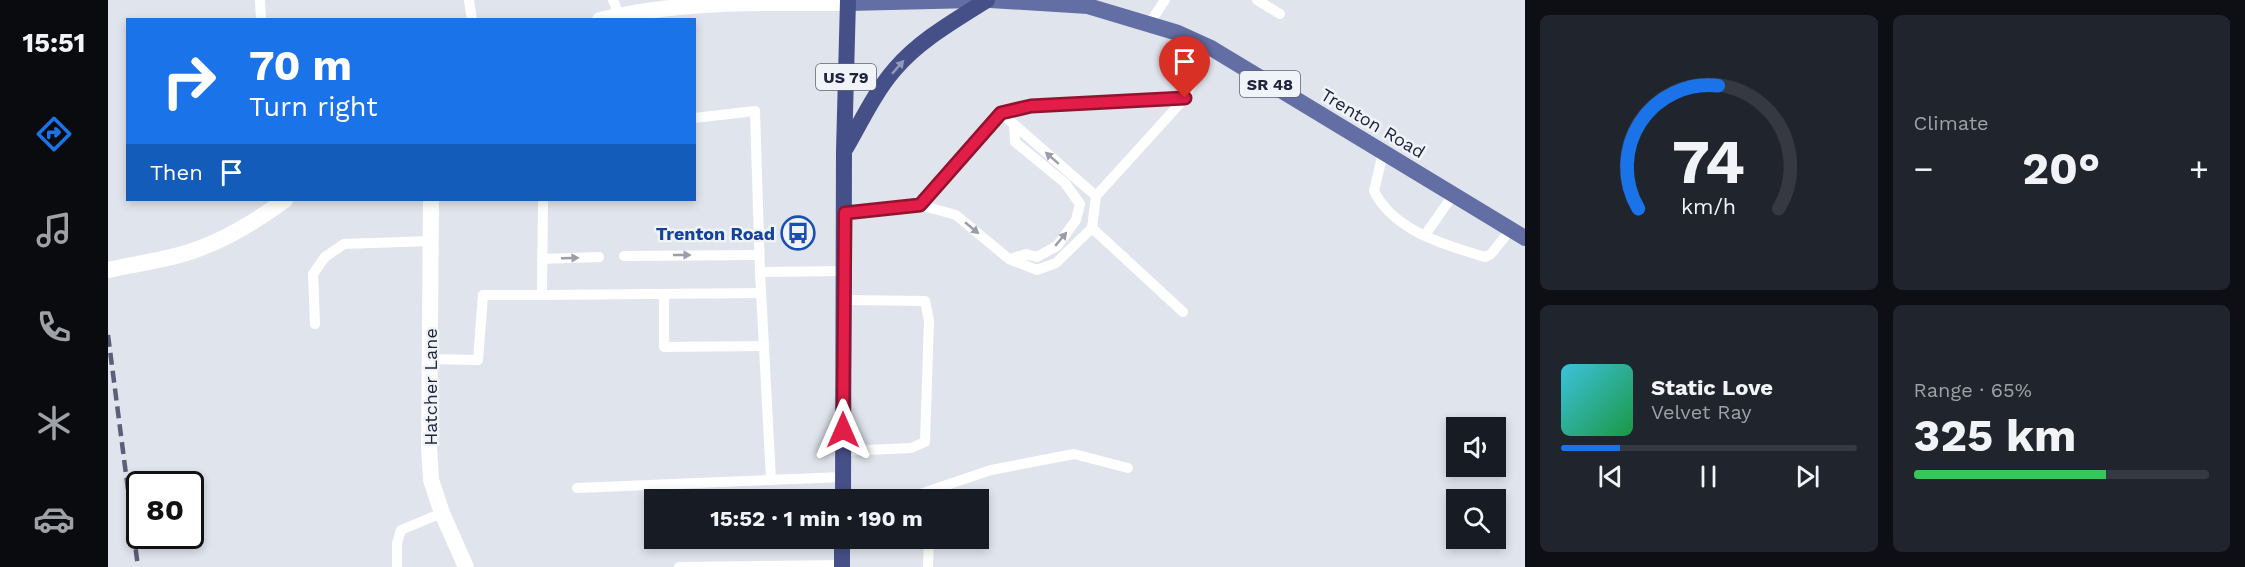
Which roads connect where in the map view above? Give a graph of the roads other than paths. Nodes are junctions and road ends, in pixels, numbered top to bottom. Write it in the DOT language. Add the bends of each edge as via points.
graph roads {
  1 [pos="260,0"];
  2 [pos="469,0"];
  3 [pos="975,0"];
  4 [pos="988,0"];
  5 [pos="1165,0"];
  6 [pos="1257,0"];
  7 [pos="848,1"];
  8 [pos="616,7"];
  9 [pos="1280,14"];
  10 [pos="261,18"];
  11 [pos="472,18"];
  12 [pos="602,18"];
  13 [pos="1149,24"];
  14 [pos="1211,48"];
  15 [pos="1185,98"];
  16 [pos="1001,113"];
  17 [pos="696,118"];
  18 [pos="1014,125"];
  19 [pos="844,151"];
  20 [pos="1383,153"];
  21 [pos="1453,195"];
  22 [pos="1096,196"];
  23 [pos="284,201"];
  24 [pos="430,201"];
  25 [pos="543,201"];
  26 [pos="920,205"];
  27 [pos="845,213"];
  28 [pos="1092,228"];
  29 [pos="1518,233"];
  30 [pos="1425,235"];
  31 [pos="430,241"];
  32 [pos="759,255"];
  33 [pos="624,256"];
  34 [pos="599,257"];
  35 [pos="542,259"];
  36 [pos="1009,259"];
  37 [pos="108,270"];
  38 [pos="845,271"];
  39 [pos="760,272"];
  40 [pos="761,293"];
  41 [pos="664,294"];
  42 [pos="542,295"];
  43 [pos="844,300"];
  44 [pos="1183,312"];
  45 [pos="315,324"];
  46 [pos="764,346"];
  47 [pos="431,359"];
  48 [pos="843,451"];
  49 [pos="1128,468"];
  50 [pos="843,477"];
  51 [pos="771,480"];
  52 [pos="577,488"];
  53 [pos="843,489"];
  54 [pos="935,489"];
  55 [pos="442,513"];
  56 [pos="843,549"];
  57 [pos="929,549"];
  58 [pos="842,566"];
  59 [pos="398,567"];
  60 [pos="466,567"];
  61 [pos="679,567"];
  62 [pos="700,567"];
  63 [pos="758,567"];
  64 [pos="928,567"];
  1 -- 10 [label="lane"];
  2 -- 11 [label="lane"];
  3 -- 7 [label="main road"];
  4 -- 13 [label="main road, Trenton Road / SR 48" via="1088,6"];
  19 -- 4 [label="highway, one-way" via="877,95 907,56"];
  5 -- 13 [label="lane"];
  6 -- 9 [label="lane"];
  7 -- 8 [label="street"];
  7 -- 19 [label="highway, US 79"];
  8 -- 12 [label="street"];
  13 -- 14 [label="main road, Trenton Road / SR 48"];
  14 -- 15 [label="lane"];
  14 -- 20 [label="main road, Trenton Road / SR 48"];
  15 -- 16 [label="lane" via="1031,106"];
  15 -- 22 [label="lane"];
  16 -- 18 [label="lane"];
  16 -- 26 [label="lane"];
  17 -- 32 [label="lane" via="755,111"];
  22 -- 18 [label="lane, one-way"];
  36 -- 18 [label="lane, one-way" via="1026,254 1037,256 1057,246 1076,220 1080,204 1065,183 1015,142"];
  19 -- 27 [label="highway, US 79"];
  20 -- 21 [label="main road, Trenton Road / SR 48"];
  20 -- 30 [label="lane" via="1374,191 1382,206 1399,221"];
  21 -- 29 [label="main road, Trenton Road / SR 48"];
  21 -- 30 [label="lane"];
  22 -- 28 [label="lane"];
  23 -- 37 [label="street" via="210,245"];
  24 -- 31 [label="street, Hatcher Lane"];
  25 -- 35 [label="lane"];
  26 -- 27 [label="lane"];
  26 -- 36 [label="lane, one-way" via="956,215"];
  27 -- 38 [label="highway, US 79"];
  28 -- 36 [label="lane" via="1056,263 1038,270"];
  28 -- 44 [label="lane"];
  29 -- 30 [label="lane" via="1485,257"];
  31 -- 45 [label="lane" via="344,244 325,257 313,274"];
  31 -- 47 [label="street, Hatcher Lane"];
  33 -- 32 [label="lane, one-way"];
  32 -- 39 [label="lane"];
  35 -- 34 [label="lane, one-way"];
  35 -- 42 [label="lane"];
  38 -- 39 [label="lane"];
  38 -- 43 [label="highway, US 79"];
  39 -- 40 [label="lane"];
  40 -- 41 [label="lane"];
  40 -- 46 [label="lane"];
  41 -- 42 [label="lane"];
  41 -- 46 [label="lane" via="664,347"];
  42 -- 47 [label="lane" via="483,296 478,360"];
  43 -- 48 [label="highway, US 79"];
  43 -- 48 [label="lane" via="925,301 929,321 925,441 911,448"];
  46 -- 51 [label="lane"];
  47 -- 55 [label="street, Hatcher Lane" via="431,480"];
  48 -- 50 [label="highway, US 79"];
  49 -- 54 [label="lane" via="1074,454 991,470"];
  50 -- 51 [label="lane"];
  50 -- 53 [label="highway, US 79"];
  51 -- 52 [label="lane"];
  55 -- 59 [label="lane" via="401,530"];
  55 -- 60 [label="street, Hatcher Lane"];
  56 -- 58 [label="highway"];
  57 -- 64 [label="lane"];
  58 -- 63 [label="lane"];
  61 -- 62 [label="lane"];
  62 -- 63 [label="lane"];
}
